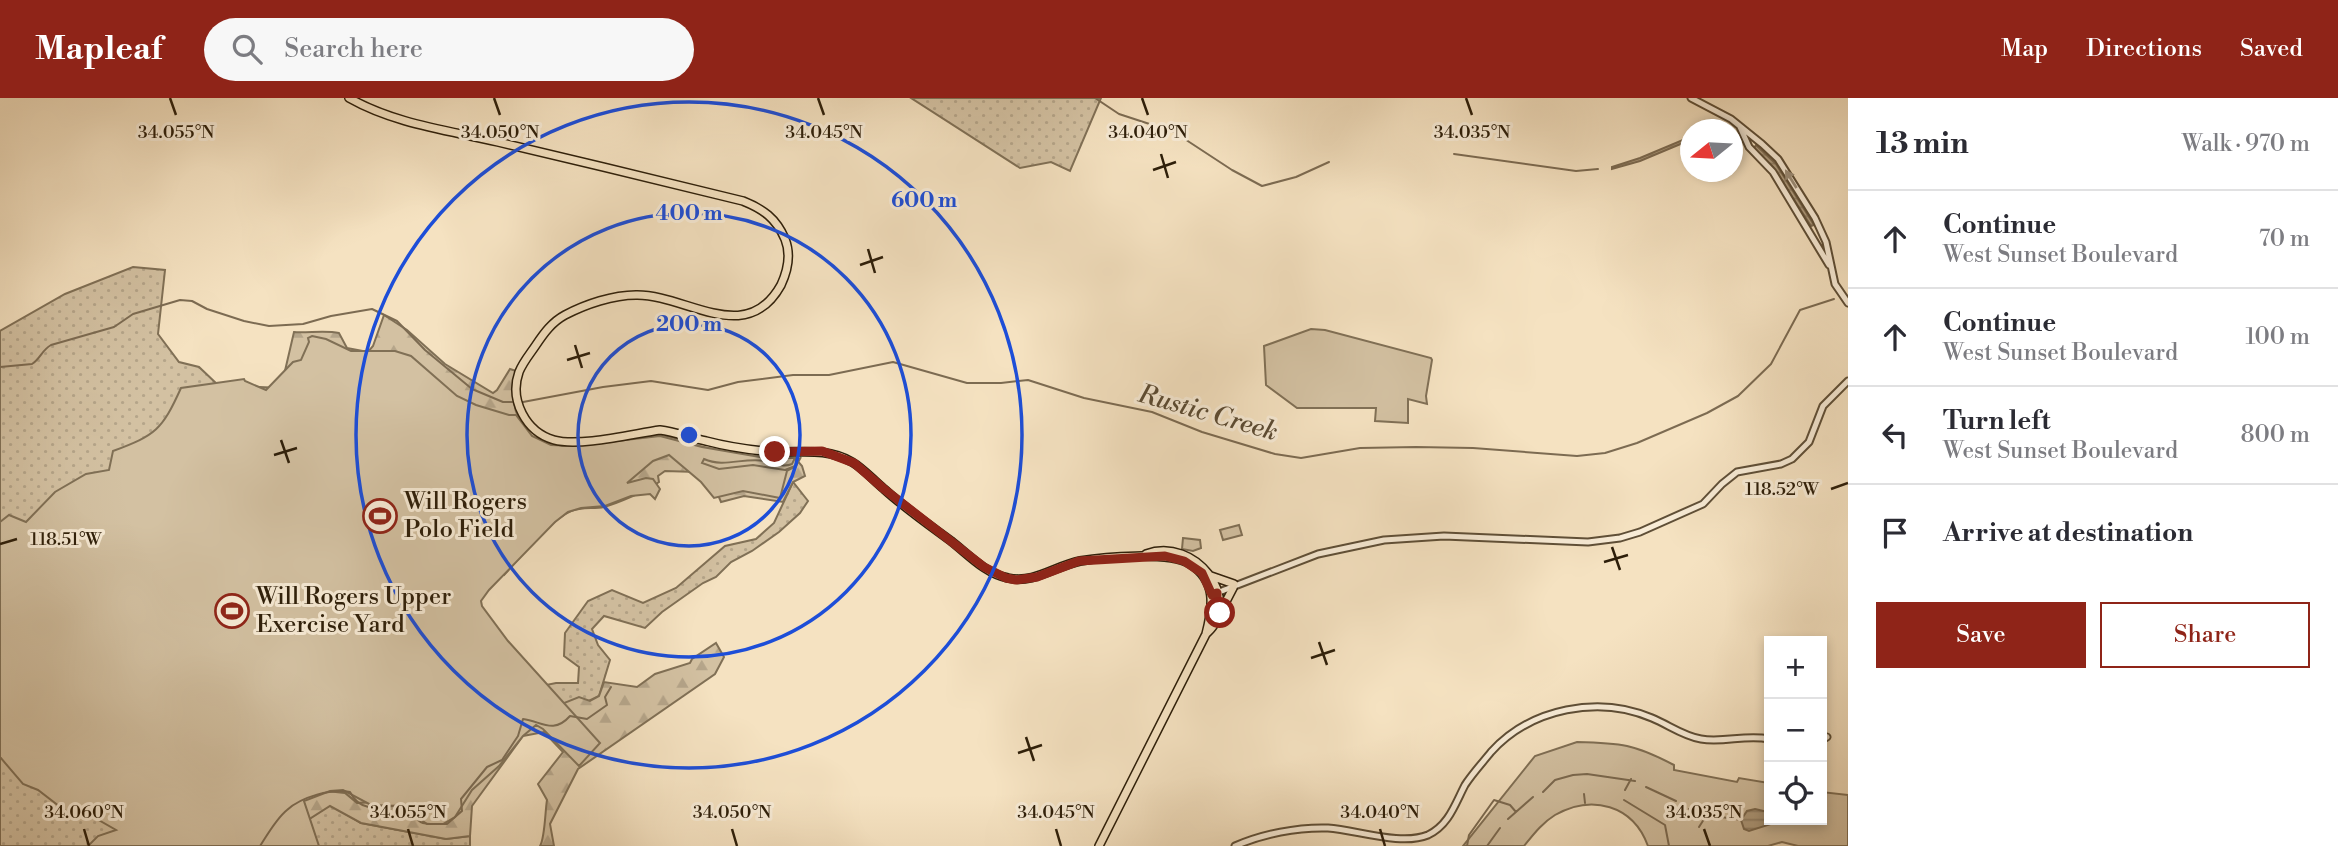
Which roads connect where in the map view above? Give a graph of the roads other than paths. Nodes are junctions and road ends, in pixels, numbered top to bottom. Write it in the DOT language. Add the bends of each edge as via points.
graph roads {
  1 [pos="349,98"];
  2 [pos="1691,98"];
  3 [pos="1730,119"];
  4 [pos="1743,129"];
  5 [pos="1743,134"];
  6 [pos="1830,265"];
  7 [pos="1848,303"];
  8 [pos="1848,381"];
  9 [pos="1143,556"];
  10 [pos="1165,556"];
  11 [pos="1169,565"];
  12 [pos="1211,576"];
  13 [pos="1236,585"];
  14 [pos="1214,592"];
  15 [pos="1216,618"];
  16 [pos="1206,634"];
  17 [pos="1764,739"];
  18 [pos="1099,846"];
  19 [pos="1235,846"];
  1 -- 9 [label="main road" via="384,115 442,131 743,201 768,213 779,226 787,247 787,268 774,296 754,311 719,315 666,298 636,295 582,308 551,324 523,365 517,386 521,412 545,436 573,442 660,430 763,451 833,454 854,463 984,567 1006,578 1037,577 1079,561"];
  2 -- 3 [label="street"];
  6 -- 4 [label="street, one-way" via="1815,218 1778,159"];
  5 -- 6 [label="street" via="1773,172"];
  6 -- 7 [label="street" via="1835,285"];
  8 -- 13 [label="street" via="1823,407 1809,442 1793,459 1737,472 1691,512 1640,532 1588,542 1444,536 1384,540 1318,554"];
  9 -- 10 [label="main road"];
  9 -- 12 [label="main road" via="1159,551 1181,553"];
  10 -- 11 [label="main road" via="1172,560"];
  10 -- 14 [label="main road" via="1190,564"];
  12 -- 13 [label="main road"];
  12 -- 14 [label="main road"];
  13 -- 14 [label="street"];
  13 -- 15 [label="main road"];
  14 -- 15 [label="main road"];
  14 -- 16 [label="main road"];
  15 -- 16 [label="main road"];
  16 -- 18 [label="main road"];
  17 -- 19 [label="street" via="1702,739 1653,718 1611,707 1562,711 1533,721 1504,740 1466,783 1452,814 1427,835 1404,839 1305,829"];
}
